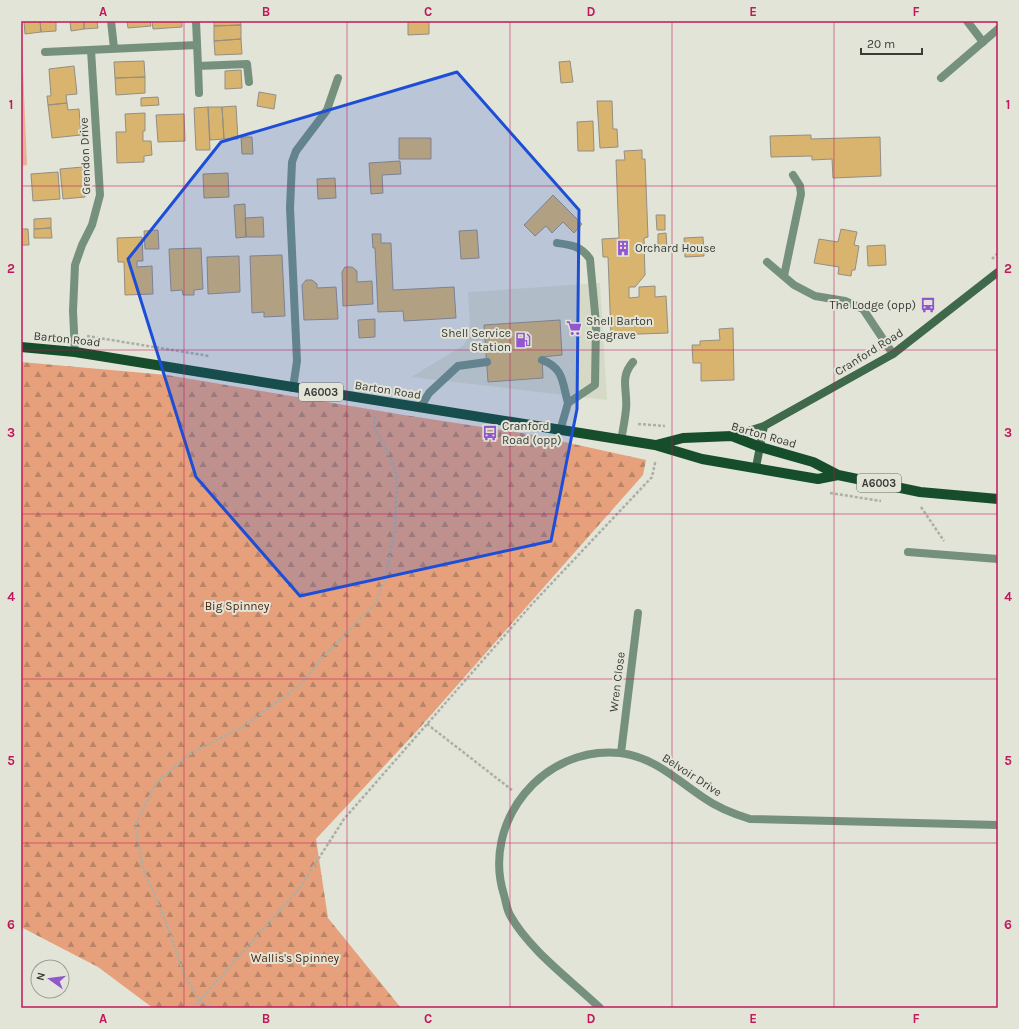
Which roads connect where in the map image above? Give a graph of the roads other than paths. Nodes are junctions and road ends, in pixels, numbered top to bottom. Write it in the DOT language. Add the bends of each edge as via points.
graph roads {
  1 [pos="112,21"];
  2 [pos="196,21"];
  3 [pos="967,21"];
  4 [pos="998,30"];
  5 [pos="983,42"];
  6 [pos="197,44"];
  7 [pos="114,48"];
  8 [pos="91,50"];
  9 [pos="45,52"];
  10 [pos="198,66"];
  11 [pos="338,78"];
  12 [pos="941,78"];
  13 [pos="249,82"];
  14 [pos="199,93"];
  15 [pos="793,175"];
  16 [pos="557,244"];
  17 [pos="767,262"];
  18 [pos="998,272"];
  19 [pos="784,276"];
  20 [pos="21,348"];
  21 [pos="75,352"];
  22 [pos="893,354"];
  23 [pos="542,360"];
  24 [pos="487,362"];
  25 [pos="633,362"];
  26 [pos="293,388"];
  27 [pos="568,403"];
  28 [pos="420,408"];
  29 [pos="764,426"];
  30 [pos="560,431"];
  31 [pos="732,436"];
  32 [pos="621,440"];
  33 [pos="655,445"];
  34 [pos="760,447"];
  35 [pos="756,467"];
  36 [pos="838,475"];
  37 [pos="998,499"];
  38 [pos="908,552"];
  39 [pos="998,559"];
  40 [pos="638,613"];
  41 [pos="621,753"];
  42 [pos="998,825"];
  43 [pos="600,1008"];
  1 -- 7 [label="street"];
  2 -- 6 [label="street"];
  3 -- 5 [label="street"];
  4 -- 5 [label="street"];
  5 -- 12 [label="street"];
  6 -- 7 [label="street"];
  6 -- 10 [label="street"];
  7 -- 8 [label="street"];
  8 -- 9 [label="street"];
  8 -- 21 [label="street, Grendon Drive" via="100,195 92,226 75,265"];
  10 -- 13 [label="street" via="248,64"];
  10 -- 14 [label="street"];
  11 -- 26 [label="street" via="327,110 296,151 292,162 290,208 297,361"];
  15 -- 19 [label="street" via="800,186 801,194"];
  16 -- 27 [label="street" via="576,246 590,259 596,324 595,385"];
  17 -- 19 [label="street"];
  18 -- 22 [label="street, Cranford Road"];
  19 -- 22 [label="street" via="794,285 815,296 846,301 863,309"];
  20 -- 21 [label="main road, Barton Road / A6003"];
  21 -- 26 [label="main road, Barton Road / A6003"];
  22 -- 29 [label="street, Cranford Road"];
  23 -- 27 [label="street" via="559,369"];
  24 -- 28 [label="street" via="458,366 428,393"];
  25 -- 32 [label="street" via="624,377 626,408"];
  26 -- 28 [label="main road, Barton Road / A6003"];
  27 -- 30 [label="street"];
  28 -- 30 [label="main road, Barton Road / A6003"];
  29 -- 31 [label="street, Cranford Road"];
  29 -- 34 [label="street"];
  30 -- 32 [label="main road, Barton Road / A6003"];
  31 -- 33 [label="main road, Barton Road" via="683,438"];
  31 -- 34 [label="main road, Barton Road"];
  32 -- 33 [label="main road, Barton Road / A6003"];
  33 -- 35 [label="main road, Barton Road / A6003" via="702,459"];
  34 -- 35 [label="street"];
  34 -- 36 [label="main road, Barton Road" via="813,462"];
  35 -- 36 [label="main road, Barton Road / A6003" via="818,478"];
  36 -- 37 [label="main road, Barton Road / A6003" via="920,492"];
  38 -- 39 [label="street"];
  40 -- 41 [label="street, Wren Close"];
  41 -- 42 [label="street, Belvoir Drive" via="643,758 664,769 704,798 727,811 750,819"];
  41 -- 43 [label="street, Belvoir Drive" via="600,752 578,756 539,779 521,797 510,814 503,833 498,864 500,885 510,914 526,939"];
}
